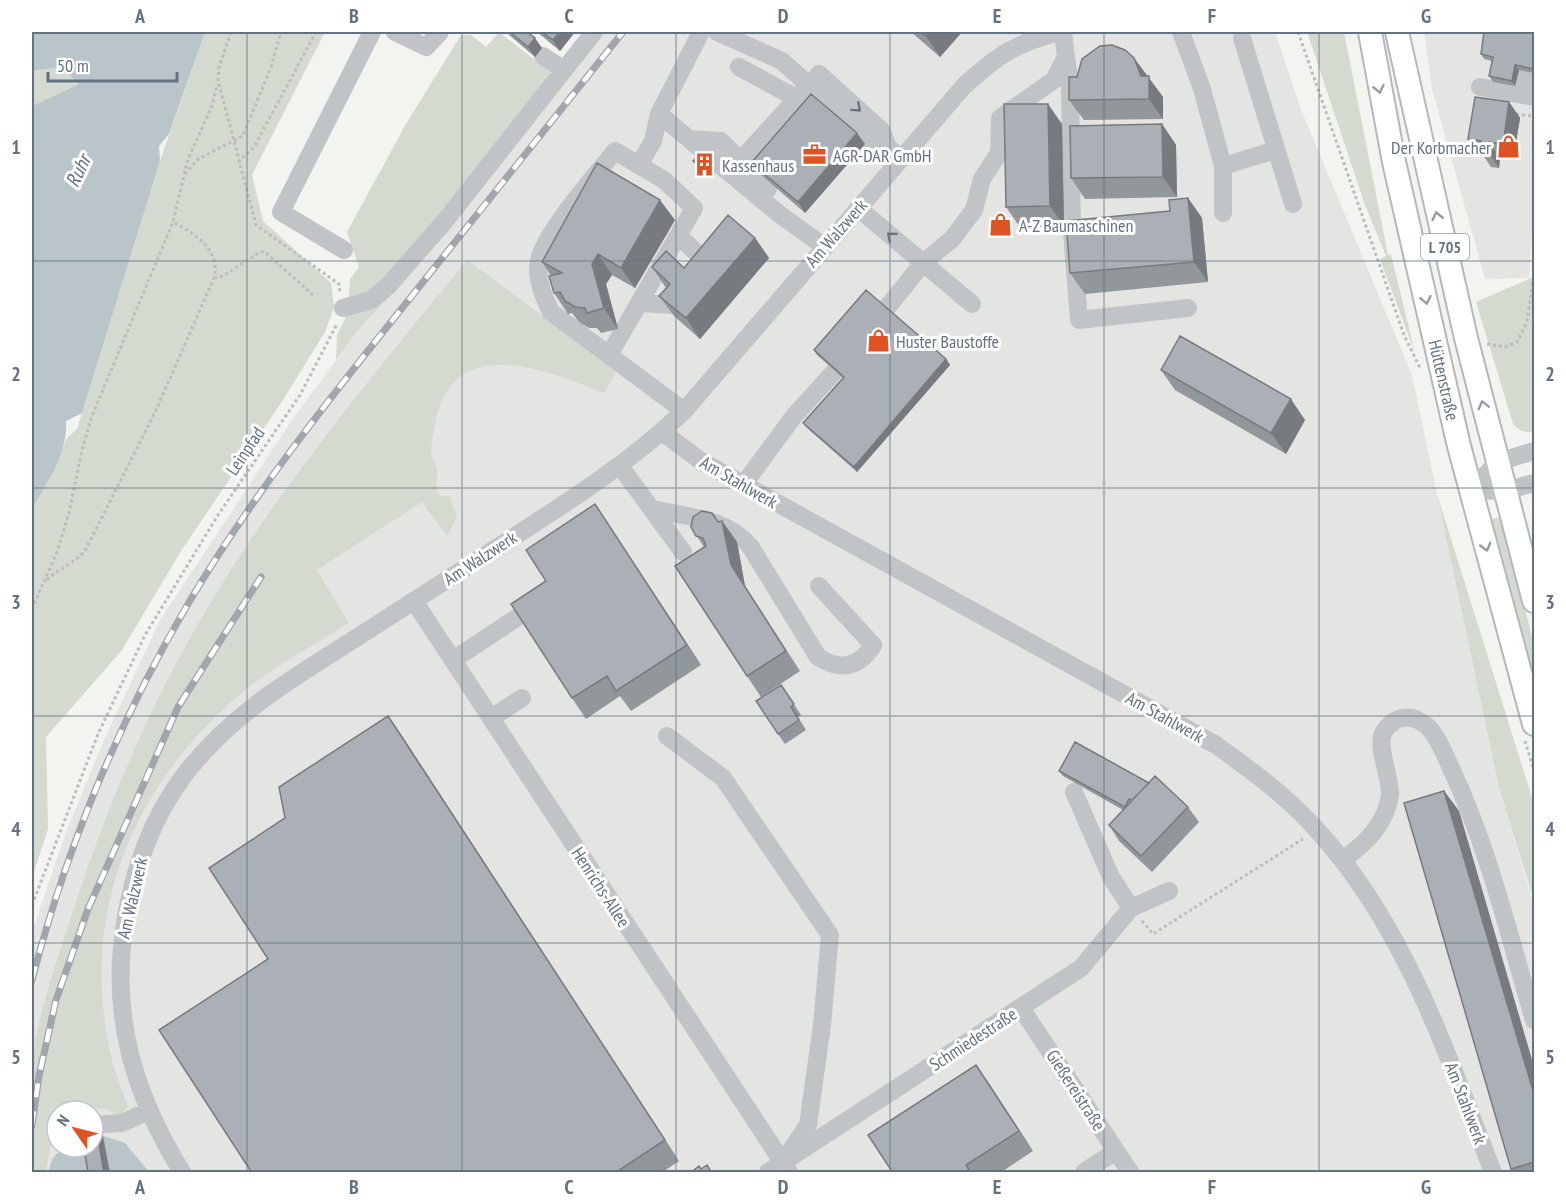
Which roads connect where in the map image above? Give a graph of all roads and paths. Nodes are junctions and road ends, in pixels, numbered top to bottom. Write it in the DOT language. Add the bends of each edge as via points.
graph roads {
  1 [pos="231,32"];
  2 [pos="281,32"];
  3 [pos="316,32"];
  4 [pos="372,32"];
  5 [pos="395,32"];
  6 [pos="440,32"];
  7 [pos="594,32"];
  8 [pos="701,32"];
  9 [pos="717,32"];
  10 [pos="1061,32"];
  11 [pos="1181,32"];
  12 [pos="1298,32"];
  13 [pos="1370,32"];
  14 [pos="1397,32"];
  15 [pos="1534,32"];
  16 [pos="1242,38"];
  17 [pos="543,56"];
  18 [pos="1066,57"];
  19 [pos="739,67"];
  20 [pos="564,70"];
  21 [pos="218,81"];
  22 [pos="815,84"];
  23 [pos="1480,87"];
  24 [pos="1529,96"];
  25 [pos="796,98"];
  26 [pos="659,114"];
  27 [pos="1511,114"];
  28 [pos="1531,117"];
  29 [pos="689,139"];
  30 [pos="232,140"];
  31 [pos="1276,150"];
  32 [pos="895,153"];
  33 [pos="740,161"];
  34 [pos="238,162"];
  35 [pos="639,165"];
  36 [pos="1222,166"];
  37 [pos="184,176"];
  38 [pos="1293,204"];
  39 [pos="858,208"];
  40 [pos="1223,213"];
  41 [pos="173,222"];
  42 [pos="800,226"];
  43 [pos="679,236"];
  44 [pos="825,247"];
  45 [pos="344,250"];
  46 [pos="923,263"];
  47 [pos="709,265"];
  48 [pos="1534,273"];
  49 [pos="214,278"];
  50 [pos="313,295"];
  51 [pos="640,303"];
  52 [pos="972,304"];
  53 [pos="674,305"];
  54 [pos="342,308"];
  55 [pos="1188,308"];
  56 [pos="886,309"];
  57 [pos="1466,338"];
  58 [pos="609,356"];
  59 [pos="1420,369"];
  60 [pos="835,370"];
  61 [pos="684,411"];
  62 [pos="662,432"];
  63 [pos="1534,451"];
  64 [pos="1498,462"];
  65 [pos="620,466"];
  66 [pos="1534,483"];
  67 [pos="743,485"];
  68 [pos="1471,490"];
  69 [pos="1505,491"];
  70 [pos="652,509"];
  71 [pos="683,552"];
  72 [pos="45,582"];
  73 [pos="819,586"];
  74 [pos="551,595"];
  75 [pos="414,601"];
  76 [pos="1534,601"];
  77 [pos="32,609"];
  78 [pos="453,660"];
  79 [pos="522,698"];
  80 [pos="491,718"];
  81 [pos="1534,724"];
  82 [pos="667,736"];
  83 [pos="1074,792"];
  84 [pos="1317,830"];
  85 [pos="1343,860"];
  86 [pos="1169,891"];
  87 [pos="32,904"];
  88 [pos="1131,908"];
  89 [pos="1021,1008"];
  90 [pos="1534,1020"];
  91 [pos="149,1111"];
  92 [pos="105,1124"];
  93 [pos="1116,1151"];
  94 [pos="780,1169"];
  95 [pos="182,1173"];
  96 [pos="1084,1173"];
  97 [pos="1130,1173"];
  98 [pos="1493,1173"];
  1 -- 21 [label="path"];
  2 -- 30 [label="path" via="262,93 244,132"];
  3 -- 34 [label="path" via="254,147"];
  4 -- 45 [label="street" via="281,212"];
  5 -- 6 [label="street" via="426,47"];
  7 -- 20 [label="street"];
  8 -- 26 [label="street"];
  9 -- 22 [label="street" via="782,61"];
  10 -- 18 [label="street"];
  10 -- 32 [label="street, Am Walzwerk" via="999,55"];
  11 -- 36 [label="street" via="1202,89"];
  12 -- 59 [label="path" via="1400,325"];
  13 -- 68 [label="main road, Hüttenstraße / L 705, one-way" via="1394,162"];
  57 -- 14 [label="main road, Hüttenstraße / L 705, one-way"];
  15 -- 24 [label="street"];
  16 -- 31 [label="street"];
  17 -- 20 [label="street"];
  18 -- 46 [label="street" via="1054,80 1000,118 999,153 982,179 974,210 952,239"];
  18 -- 55 [label="street" via="1078,320"];
  19 -- 25 [label="street"];
  20 -- 54 [label="street" via="445,221 388,286 371,300"];
  21 -- 30 [label="path"];
  21 -- 37 [label="path"];
  22 -- 25 [label="street"];
  22 -- 32 [label="street, one-way" via="871,141"];
  23 -- 24 [label="street"];
  25 -- 33 [label="street" via="772,136"];
  26 -- 29 [label="street"];
  26 -- 35 [label="street" via="653,141"];
  27 -- 28 [label="path"];
  29 -- 33 [label="street" via="722,141"];
  29 -- 42 [label="street" via="779,214"];
  30 -- 34 [label="path"];
  30 -- 37 [label="path" via="198,159"];
  31 -- 36 [label="street"];
  31 -- 38 [label="street"];
  32 -- 39 [label="street, Am Walzwerk"];
  33 -- 42 [label="street" via="788,208"];
  34 -- 54 [label="path" via="256,225 339,284"];
  35 -- 43 [label="street" via="664,180 694,208"];
  35 -- 58 [label="street" via="615,151 553,230 537,265 540,290 551,312"];
  36 -- 40 [label="street"];
  37 -- 41 [label="path"];
  39 -- 44 [label="street, Am Walzwerk"];
  46 -- 39 [label="street, one-way"];
  41 -- 49 [label="path" via="198,237 212,254"];
  41 -- 72 [label="path" via="92,416 69,513"];
  42 -- 44 [label="street"];
  43 -- 47 [label="street"];
  43 -- 51 [label="street"];
  44 -- 61 [label="street, Am Walzwerk"];
  46 -- 52 [label="street"];
  46 -- 56 [label="street"];
  48 -- 57 [label="path" via="1527,322 1517,342 1505,347"];
  49 -- 50 [label="path" via="265,252"];
  49 -- 72 [label="path" via="161,398 86,549"];
  51 -- 53 [label="street"];
  51 -- 58 [label="street"];
  54 -- 87 [label="path, Leinpfad" via="330,340 300,394 218,515 145,635 98,734"];
  64 -- 57 [label="main road, Hüttenstraße / L 705, one-way"];
  58 -- 61 [label="street"];
  60 -- 67 [label="street" via="794,416"];
  61 -- 62 [label="street, Am Walzwerk"];
  62 -- 65 [label="street, Am Walzwerk"];
  62 -- 67 [label="street, Am Stahlwerk"];
  63 -- 64 [label="street"];
  64 -- 68 [label="street"];
  64 -- 69 [label="main road, Hüttenstraße / L 705"];
  65 -- 70 [label="street"];
  65 -- 75 [label="street, Am Walzwerk"];
  66 -- 69 [label="street"];
  67 -- 84 [label="street, Am Stahlwerk" via="1208,741 1259,776"];
  68 -- 69 [label="street"];
  68 -- 81 [label="main road, Hüttenstraße / L 705, one-way"];
  69 -- 76 [label="main road, Hüttenstraße / L 705"];
  70 -- 71 [label="street"];
  70 -- 73 [label="street" via="718,523 741,535 818,657 832,666 849,666 866,656 873,645"];
  72 -- 77 [label="path"];
  74 -- 78 [label="street"];
  75 -- 78 [label="street, Henrichs-Allee"];
  75 -- 91 [label="street, Am Walzwerk" via="242,714 184,776 159,818 143,849 120,954 121,1007 130,1059"];
  78 -- 80 [label="street, Henrichs-Allee"];
  79 -- 80 [label="street"];
  80 -- 94 [label="street, Henrichs-Allee"];
  82 -- 94 [label="street" via="723,778 830,935 808,1125"];
  83 -- 88 [label="street" via="1111,877"];
  84 -- 85 [label="street, Am Stahlwerk"];
  84 -- 88 [label="path" via="1153,934"];
  85 -- 90 [label="street" via="1374,836 1390,796 1381,742 1383,732 1404,717 1417,719 1439,743 1473,815"];
  85 -- 98 [label="street, Am Stahlwerk" via="1398,942 1429,1009"];
  86 -- 88 [label="street"];
  88 -- 89 [label="street, Schmiedestraße" via="1081,968"];
  89 -- 93 [label="street, Gießereistraße"];
  89 -- 94 [label="street, Schmiedestraße"];
  91 -- 92 [label="street" via="128,1115 122,1123"];
  91 -- 95 [label="street, Am Walzwerk"];
  93 -- 96 [label="street"];
  93 -- 97 [label="street, Gießereistraße"];
}
